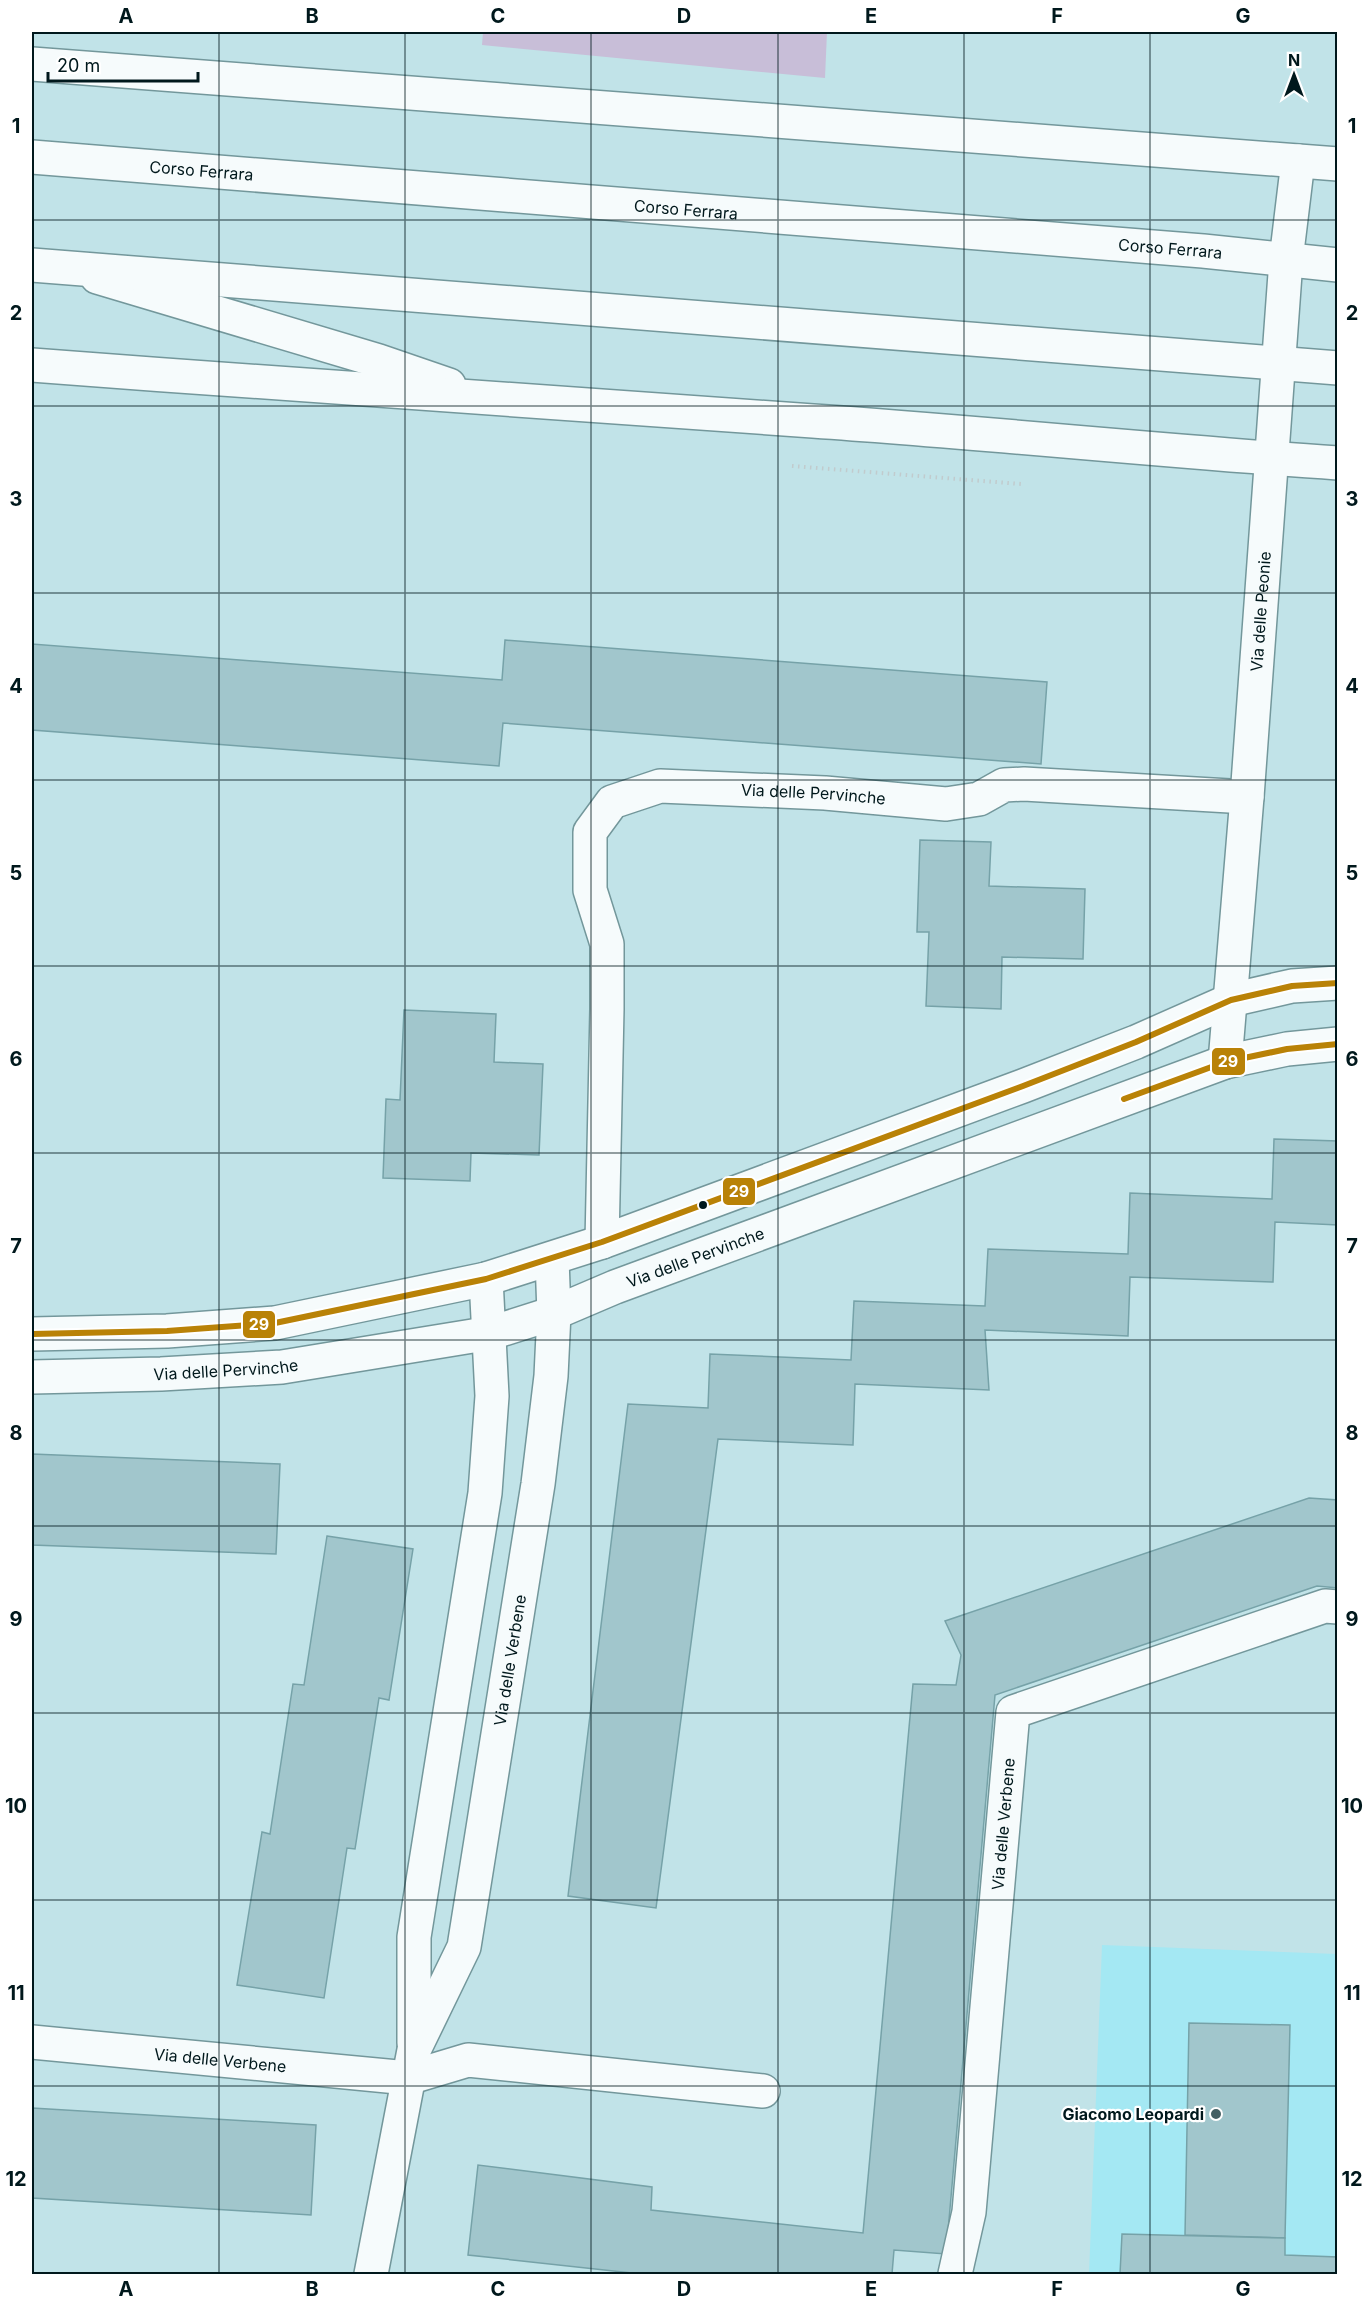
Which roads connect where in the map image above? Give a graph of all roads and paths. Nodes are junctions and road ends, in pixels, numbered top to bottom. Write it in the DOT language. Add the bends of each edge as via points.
graph roads {
  1 [pos="32,64"];
  2 [pos="32,157"];
  3 [pos="1298,161"];
  4 [pos="1338,164"];
  5 [pos="1286,260"];
  6 [pos="32,266"];
  7 [pos="1338,266"];
  8 [pos="66,268"];
  9 [pos="1279,363"];
  10 [pos="32,366"];
  11 [pos="1338,368"];
  12 [pos="492,400"];
  13 [pos="1272,458"];
  14 [pos="1338,463"];
  15 [pos="1247,797"];
  16 [pos="1338,983"];
  17 [pos="1231,1000"];
  18 [pos="1338,1044"];
  19 [pos="1226,1062"];
  20 [pos="602,1242"];
  21 [pos="552,1259"];
  22 [pos="486,1279"];
  23 [pos="554,1313"];
  24 [pos="491,1333"];
  25 [pos="32,1334"];
  26 [pos="32,1377"];
  27 [pos="1338,1607"];
  28 [pos="32,2042"];
  29 [pos="411,2064"];
  30 [pos="763,2091"];
  31 [pos="371,2274"];
  32 [pos="955,2274"];
  1 -- 3 [label="street"];
  2 -- 5 [label="street, Corso Ferrara"];
  3 -- 4 [label="street"];
  3 -- 5 [label="street, Via delle Peonie"];
  5 -- 7 [label="street, Corso Ferrara"];
  5 -- 9 [label="street, Via delle Peonie"];
  6 -- 8 [label="street"];
  8 -- 9 [label="street"];
  8 -- 12 [label="street" via="379,361"];
  9 -- 11 [label="street"];
  9 -- 13 [label="street, Via delle Peonie"];
  10 -- 12 [label="street"];
  12 -- 13 [label="street" via="816,421"];
  13 -- 14 [label="street"];
  13 -- 15 [label="street, Via delle Peonie"];
  15 -- 17 [label="street, Via delle Peonie"];
  15 -- 20 [label="street, Via delle Pervinche" via="1024,784 1004,785 979,798 946,804 825,793 660,786 612,802 590,832 590,890 607,944"];
  16 -- 17 [label="street" via="1292,986"];
  17 -- 19 [label="street, Via delle Peonie"];
  17 -- 20 [label="street" via="1033,1082"];
  18 -- 19 [label="street, Via delle Pervinche" via="1287,1048"];
  19 -- 23 [label="street, Via delle Pervinche" via="615,1287"];
  20 -- 21 [label="street"];
  21 -- 22 [label="street"];
  21 -- 23 [label="street, Via delle Verbene"];
  22 -- 24 [label="street, Via delle Verbene"];
  22 -- 25 [label="street" via="275,1323 166,1331"];
  23 -- 24 [label="street, Via delle Pervinche"];
  23 -- 29 [label="street, Via delle Verbene" via="538,1485 464,1947"];
  24 -- 26 [label="street, Via delle Pervinche" via="282,1367"];
  24 -- 29 [label="street, Via delle Verbene" via="492,1396 485,1493 414,1937"];
  27 -- 32 [label="street, Via delle Verbene" via="1325,1606 1013,1712 969,2212"];
  28 -- 29 [label="street, Via delle Verbene"];
  29 -- 30 [label="street, Via delle Verbene" via="468,2060"];
  29 -- 31 [label="street, Via delle Verbene"];
}
